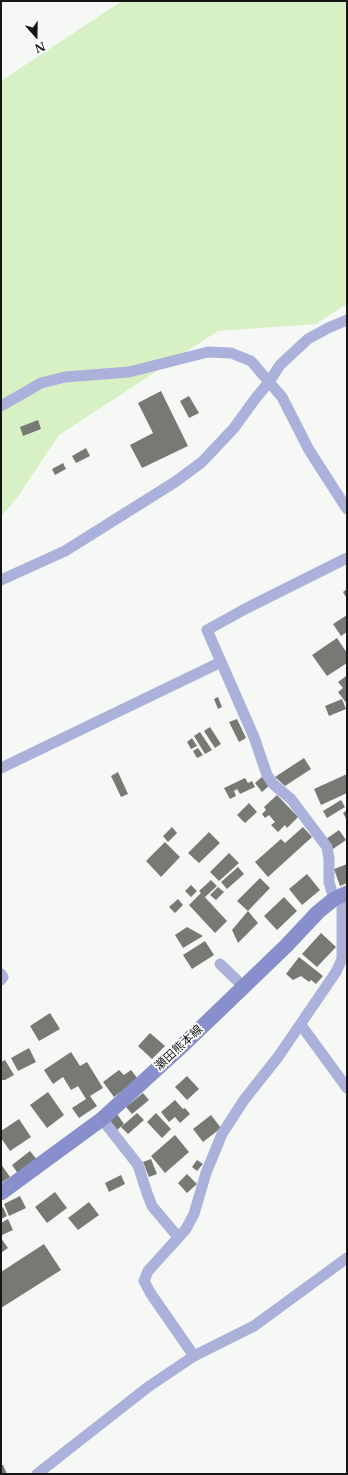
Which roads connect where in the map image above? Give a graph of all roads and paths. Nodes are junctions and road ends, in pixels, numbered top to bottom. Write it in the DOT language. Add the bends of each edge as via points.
graph roads {
  1 [pos="347,320"];
  2 [pos="269,382"];
  3 [pos="1,406"];
  4 [pos="347,510"];
  5 [pos="347,558"];
  6 [pos="1,580"];
  7 [pos="221,662"];
  8 [pos="1,768"];
  9 [pos="343,897"];
  10 [pos="220,964"];
  11 [pos="1,974"];
  12 [pos="1,980"];
  13 [pos="244,987"];
  14 [pos="301,1024"];
  15 [pos="347,1088"];
  16 [pos="102,1118"];
  17 [pos="1,1193"];
  18 [pos="178,1237"];
  19 [pos="347,1258"];
  20 [pos="194,1356"];
  21 [pos="37,1474"];
  1 -- 2 [label="street" via="308,339 280,365"];
  2 -- 3 [label="street" via="250,361 231,353 208,352 129,372 65,377 41,383"];
  2 -- 4 [label="street" via="282,397 308,450"];
  2 -- 6 [label="street" via="234,428 202,462 175,482 65,551"];
  5 -- 7 [label="street" via="207,630"];
  7 -- 8 [label="street"];
  7 -- 9 [label="street" via="254,737 267,775 273,784 291,799 327,847 329,882"];
  9 -- 13 [label="main road, 瀬田熊本線" via="318,912"];
  9 -- 14 [label="street" via="342,959"];
  10 -- 13 [label="street"];
  11 -- 12 [label="street"];
  13 -- 16 [label="main road, 瀬田熊本線" via="181,1048"];
  14 -- 15 [label="street"];
  14 -- 18 [label="street" via="222,1134 206,1173 194,1214"];
  16 -- 17 [label="main road, 瀬田熊本線"];
  16 -- 18 [label="street" via="138,1165 152,1206"];
  18 -- 20 [label="street" via="148,1271 144,1281"];
  19 -- 20 [label="street" via="254,1326"];
  20 -- 21 [label="street" via="148,1387"];
}
